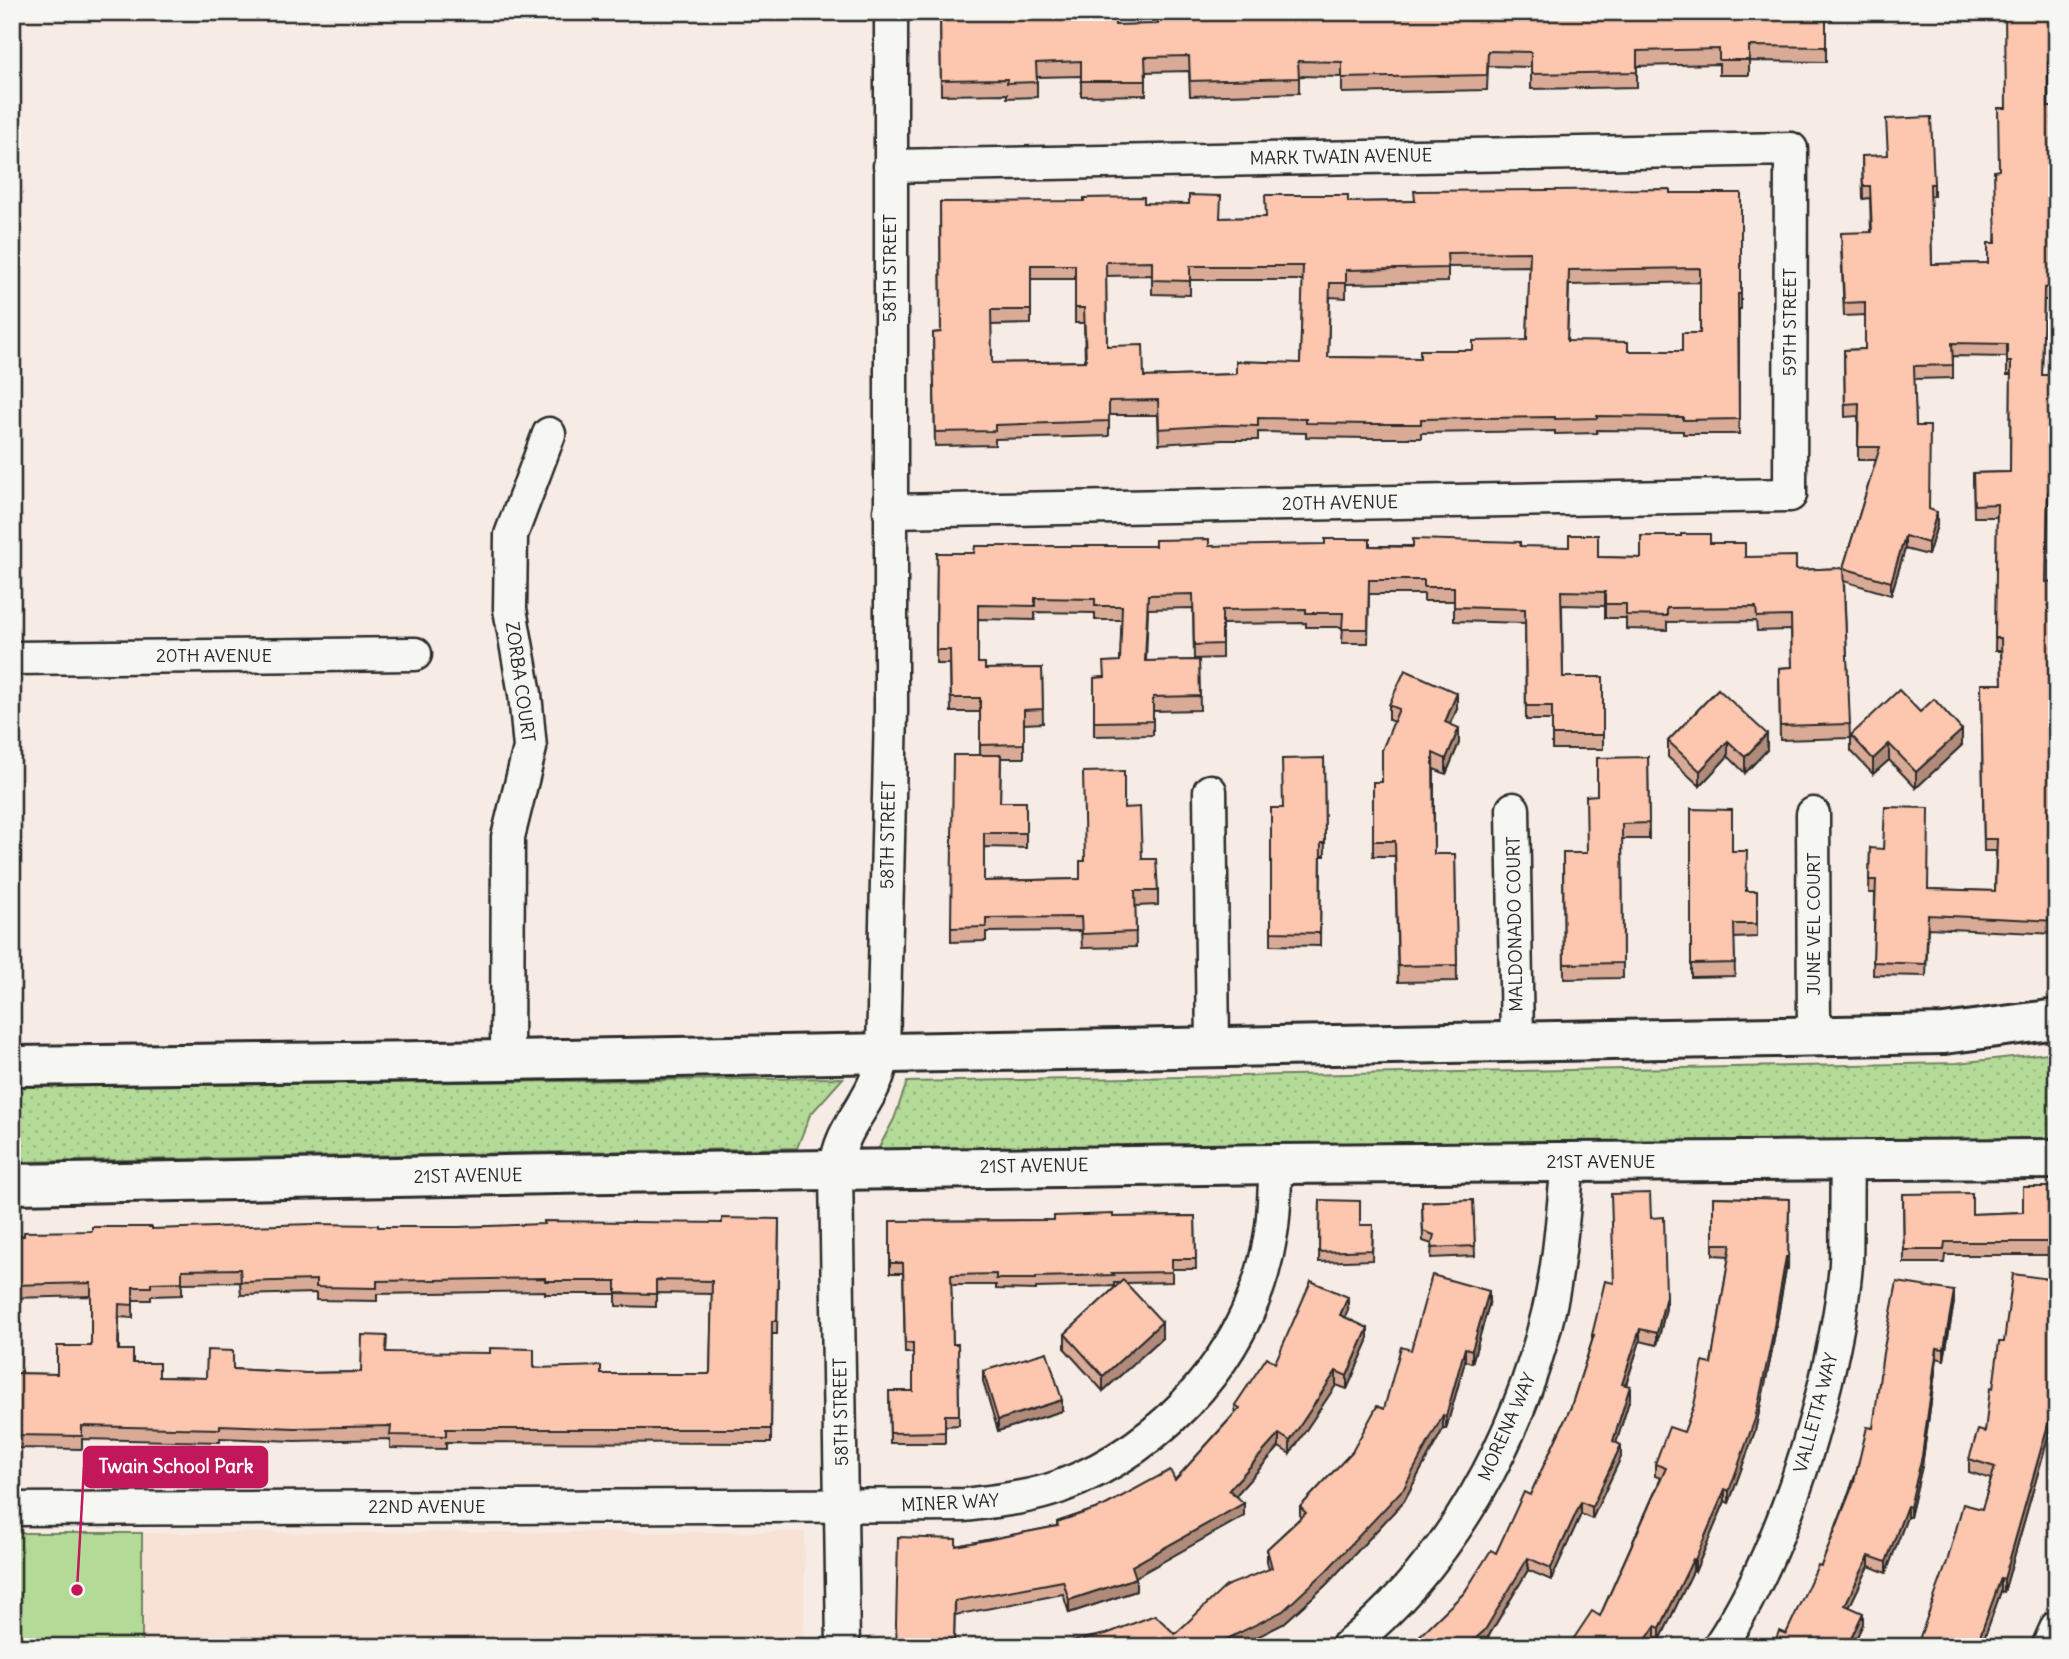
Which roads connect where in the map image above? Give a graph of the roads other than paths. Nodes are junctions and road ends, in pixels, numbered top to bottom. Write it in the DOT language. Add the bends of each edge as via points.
graph roads {
  1 [pos="891,12"];
  2 [pos="1791,149"];
  3 [pos="890,166"];
  4 [pos="549,434"];
  5 [pos="1790,495"];
  6 [pos="890,511"];
  7 [pos="415,654"];
  8 [pos="12,657"];
  9 [pos="1210,791"];
  10 [pos="1513,809"];
  11 [pos="1814,814"];
  12 [pos="2057,1019"];
  13 [pos="1814,1035"];
  14 [pos="1517,1040"];
  15 [pos="1213,1046"];
  16 [pos="883,1052"];
  17 [pos="507,1060"];
  18 [pos="12,1066"];
  19 [pos="2057,1159"];
  20 [pos="1568,1162"];
  21 [pos="1847,1163"];
  22 [pos="1276,1164"];
  23 [pos="836,1169"];
  24 [pos="12,1184"];
  25 [pos="842,1506"];
  26 [pos="12,1509"];
  27 [pos="2057,1627"];
  28 [pos="843,1647"];
  29 [pos="1347,1647"];
  30 [pos="1719,1647"];
  31 [pos="2048,1647"];
  1 -- 3 [label="street, 58TH STREET"];
  2 -- 3 [label="street, MARK TWAIN AVENUE"];
  2 -- 5 [label="street, 59TH STREET"];
  3 -- 6 [label="street, 58TH STREET"];
  4 -- 17 [label="street, ZORBA COURT" via="511,534 510,609 530,748 508,837"];
  5 -- 6 [label="street, 20TH AVENUE"];
  6 -- 16 [label="street, 58TH STREET" via="891,711"];
  7 -- 8 [label="street, 20TH AVENUE"];
  9 -- 15 [label="street"];
  10 -- 14 [label="street, MALDONADO COURT"];
  11 -- 13 [label="street, JUNE VEL COURT"];
  12 -- 13 [label="street" via="1944,1034"];
  13 -- 14 [label="street"];
  14 -- 15 [label="street"];
  15 -- 16 [label="street"];
  16 -- 17 [label="street"];
  16 -- 23 [label="street, 58TH STREET" via="877,1082 841,1143"];
  17 -- 18 [label="street"];
  19 -- 21 [label="street, 21ST AVENUE"];
  20 -- 21 [label="street, 21ST AVENUE"];
  20 -- 22 [label="street, 21ST AVENUE"];
  20 -- 29 [label="street, MORENA WAY" via="1550,1308 1510,1431 1480,1489 1438,1552 1396,1601"];
  21 -- 30 [label="street, VALLETTA WAY" via="1846,1266 1834,1344 1812,1436 1787,1511"];
  22 -- 23 [label="street, 21ST AVENUE"];
  22 -- 25 [label="street, MINER WAY" via="1271,1233 1245,1318 1196,1394 1138,1447 1057,1488 1010,1500"];
  23 -- 24 [label="street, 21ST AVENUE"];
  23 -- 25 [label="street, 58TH STREET"];
  25 -- 26 [label="street, 22ND AVENUE"];
  25 -- 28 [label="street, 58TH STREET"];
  27 -- 31 [label="street"];
}
